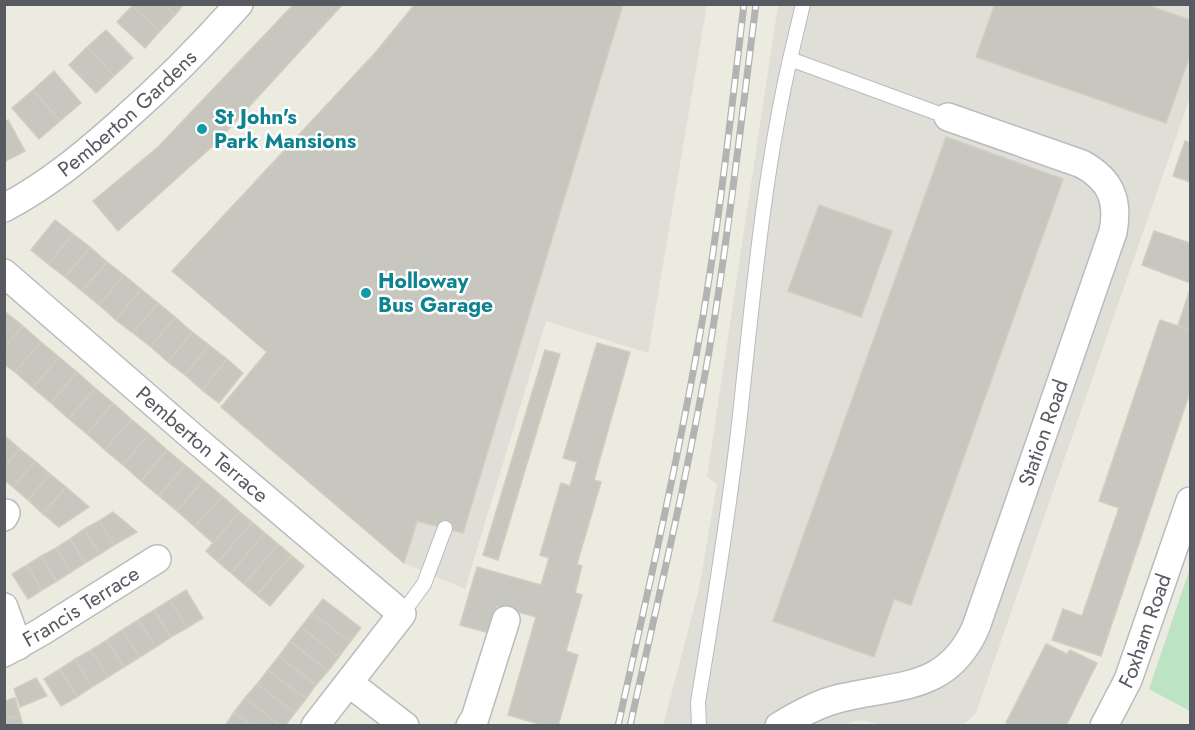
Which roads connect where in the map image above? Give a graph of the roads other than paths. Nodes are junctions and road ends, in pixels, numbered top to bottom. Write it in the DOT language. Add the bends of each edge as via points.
graph roads {
  1 [pos="239,4"];
  2 [pos="802,4"];
  3 [pos="790,59"];
  4 [pos="948,117"];
  5 [pos="4,208"];
  6 [pos="4,273"];
  7 [pos="1191,501"];
  8 [pos="445,528"];
  9 [pos="157,559"];
  10 [pos="4,607"];
  11 [pos="402,614"];
  12 [pos="506,620"];
  13 [pos="11,649"];
  14 [pos="349,683"];
  15 [pos="315,726"];
  16 [pos="405,726"];
  17 [pos="470,726"];
  18 [pos="699,726"];
  19 [pos="778,726"];
  20 [pos="1104,726"];
  1 -- 5 [label="street, Pemberton Gardens" via="171,76 104,138 51,180"];
  2 -- 3 [label="lane"];
  3 -- 4 [label="lane"];
  3 -- 18 [label="lane" via="778,111 754,280 723,552 698,702"];
  4 -- 19 [label="street, Station Road" via="1092,169 1110,188 1115,209 1113,232 976,627 964,651 923,681 825,702"];
  6 -- 11 [label="street, Pemberton Terrace"];
  7 -- 20 [label="street, Foxham Road" via="1128,680"];
  8 -- 11 [label="lane" via="424,584"];
  9 -- 13 [label="street, Francis Terrace"];
  10 -- 13 [label="street"];
  11 -- 14 [label="street"];
  12 -- 17 [label="street"];
  14 -- 15 [label="street"];
  14 -- 16 [label="street"];
}
